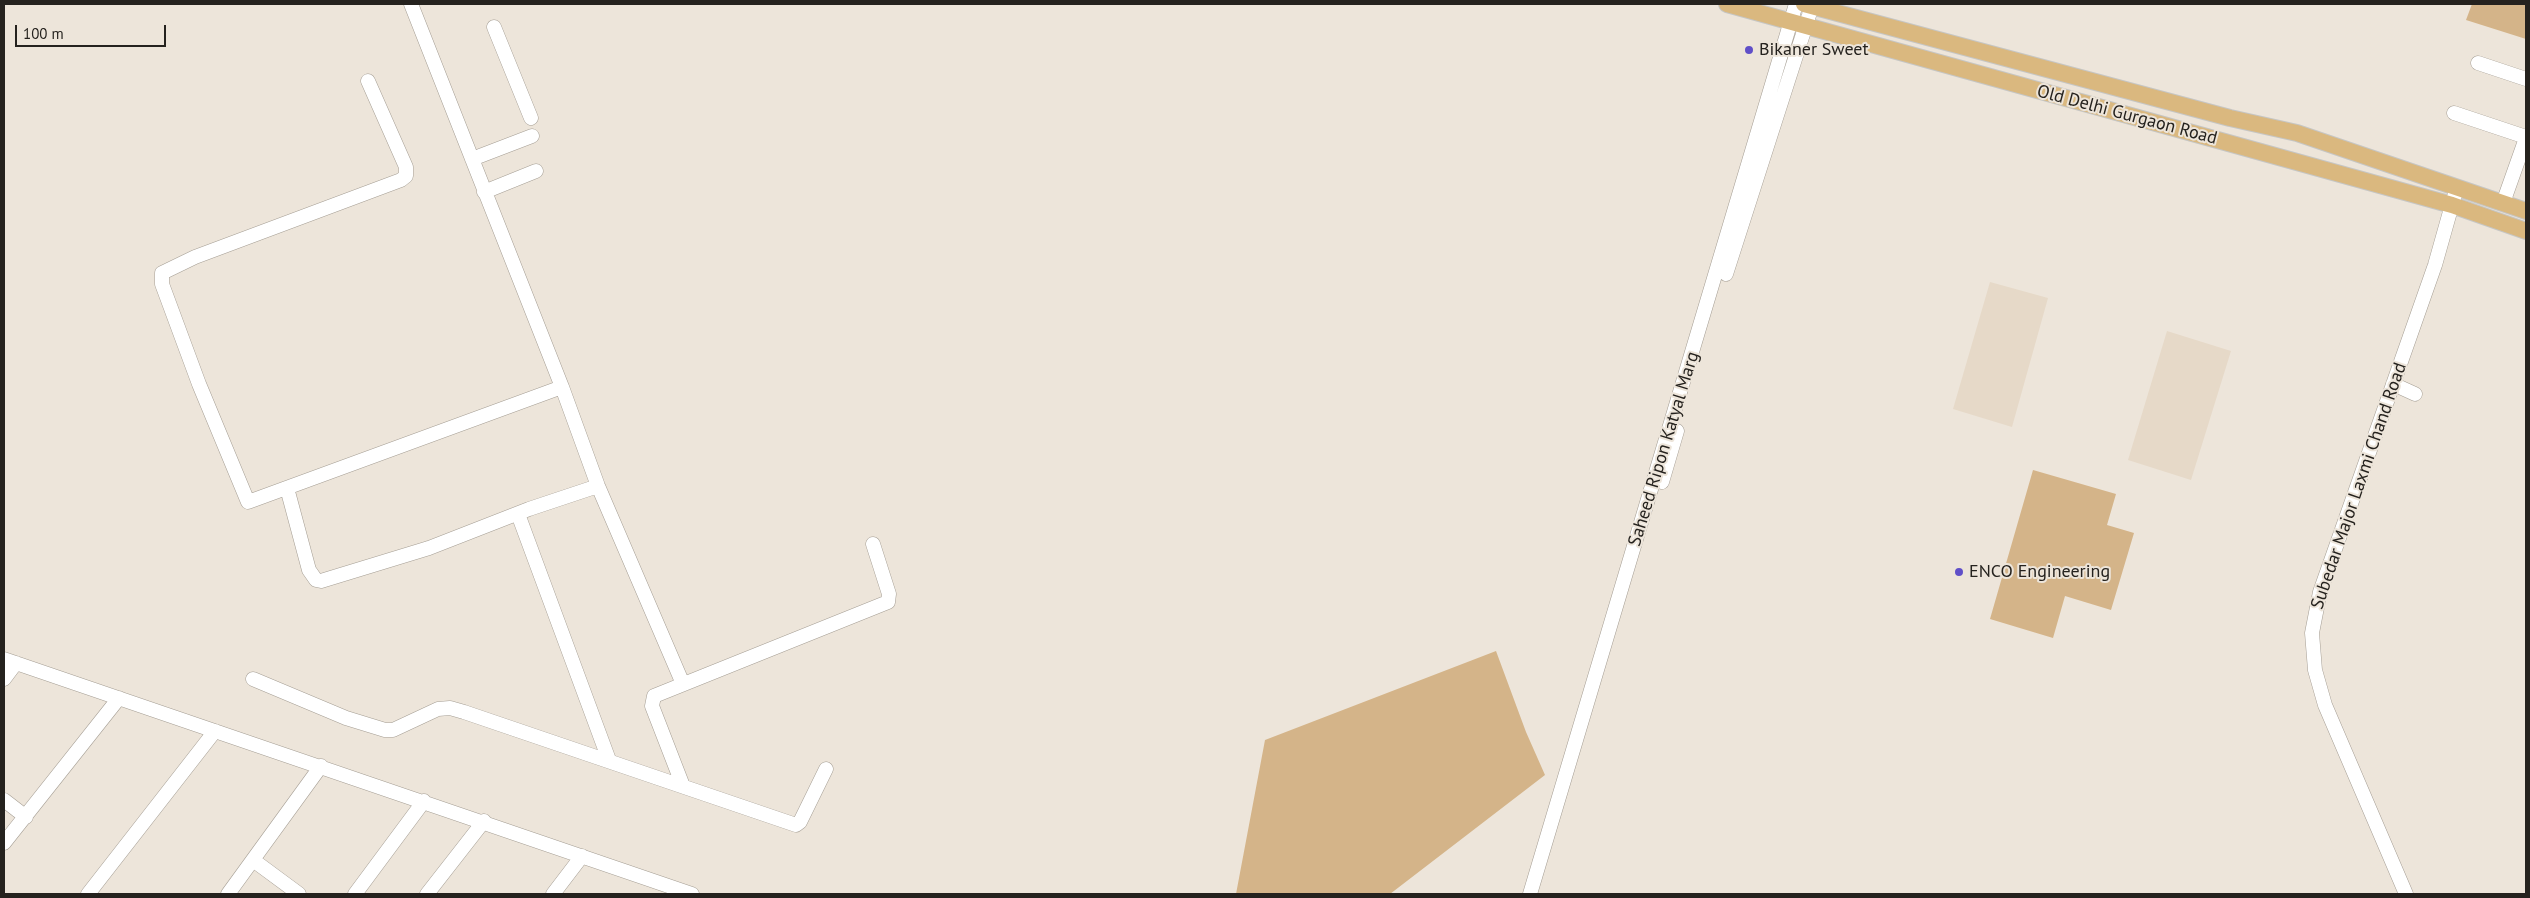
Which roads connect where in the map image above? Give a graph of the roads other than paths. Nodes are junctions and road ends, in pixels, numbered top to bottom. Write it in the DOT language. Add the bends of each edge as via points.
graph roads {
  1 [pos="410,4"];
  2 [pos="1727,4"];
  3 [pos="1804,4"];
  4 [pos="1798,24"];
  5 [pos="494,27"];
  6 [pos="2478,63"];
  7 [pos="2526,79"];
  8 [pos="368,81"];
  9 [pos="2454,113"];
  10 [pos="531,118"];
  11 [pos="532,136"];
  12 [pos="2526,138"];
  13 [pos="472,159"];
  14 [pos="536,171"];
  15 [pos="2457,187"];
  16 [pos="484,192"];
  17 [pos="2503,203"];
  18 [pos="2452,205"];
  19 [pos="2526,211"];
  20 [pos="2526,231"];
  21 [pos="2393,384"];
  22 [pos="562,387"];
  23 [pos="2415,394"];
  24 [pos="598,486"];
  25 [pos="287,488"];
  26 [pos="518,514"];
  27 [pos="873,544"];
  28 [pos="10,661"];
  29 [pos="4,679"];
  30 [pos="253,679"];
  31 [pos="683,684"];
  32 [pos="119,698"];
  33 [pos="215,731"];
  34 [pos="1576,754"];
  35 [pos="609,760"];
  36 [pos="321,766"];
  37 [pos="826,769"];
  38 [pos="683,786"];
  39 [pos="4,800"];
  40 [pos="424,801"];
  41 [pos="26,817"];
  42 [pos="484,821"];
  43 [pos="4,843"];
  44 [pos="582,856"];
  45 [pos="253,860"];
  46 [pos="677,892"];
  47 [pos="88,894"];
  48 [pos="228,894"];
  49 [pos="299,894"];
  50 [pos="355,894"];
  51 [pos="427,894"];
  52 [pos="553,894"];
  53 [pos="692,894"];
  54 [pos="1530,894"];
  55 [pos="1540,894"];
  56 [pos="2406,894"];
  1 -- 13 [label="street"];
  2 -- 4 [label="main road, Old Delhi Gurgaon Road"];
  3 -- 4 [label="street, Saheed Ripon Katyal Marg"];
  3 -- 15 [label="main road, Old Delhi Gurgaon Road" via="2212,113 2296,132"];
  4 -- 18 [label="main road, Old Delhi Gurgaon Road"];
  4 -- 34 [label="street, Saheed Ripon Katyal Marg" via="1661,452"];
  5 -- 10 [label="street"];
  6 -- 7 [label="street"];
  8 -- 25 [label="street" via="406,167 406,176 195,257 164,270 161,276 199,384 248,502"];
  9 -- 12 [label="street"];
  11 -- 13 [label="street"];
  12 -- 17 [label="street"];
  13 -- 16 [label="street"];
  14 -- 16 [label="street"];
  15 -- 17 [label="main road, Old Delhi Gurgaon Road"];
  15 -- 18 [label="street, Subedar Major Laxmi Chand Road"];
  16 -- 22 [label="street"];
  17 -- 19 [label="main road, Old Delhi Gurgaon Road"];
  18 -- 20 [label="main road, Old Delhi Gurgaon Road"];
  18 -- 21 [label="street, Subedar Major Laxmi Chand Road"];
  21 -- 23 [label="street"];
  21 -- 56 [label="street, Subedar Major Laxmi Chand Road" via="2320,592 2312,633 2315,670 2325,705"];
  22 -- 24 [label="street"];
  22 -- 25 [label="street"];
  24 -- 26 [label="street"];
  24 -- 31 [label="street"];
  25 -- 26 [label="street" via="309,570 316,580 321,581 429,548"];
  26 -- 35 [label="street"];
  27 -- 31 [label="street" via="889,594 888,602"];
  28 -- 29 [label="street"];
  28 -- 32 [label="street"];
  30 -- 35 [label="street" via="346,718 386,730 450,708"];
  31 -- 38 [label="street" via="654,696 652,706"];
  32 -- 33 [label="street"];
  32 -- 41 [label="street"];
  33 -- 36 [label="street"];
  33 -- 47 [label="street"];
  34 -- 54 [label="street, Saheed Ripon Katyal Marg"];
  34 -- 55 [label="street, Saheed Ripon Katyal Marg"];
  35 -- 38 [label="street"];
  36 -- 40 [label="street"];
  36 -- 45 [label="street"];
  37 -- 38 [label="street" via="796,825"];
  39 -- 41 [label="street"];
  40 -- 42 [label="street"];
  40 -- 50 [label="street"];
  41 -- 43 [label="street"];
  42 -- 44 [label="street"];
  42 -- 51 [label="street"];
  44 -- 46 [label="street"];
  44 -- 52 [label="street"];
  45 -- 48 [label="street"];
  45 -- 49 [label="street"];
  46 -- 53 [label="street"];
}
